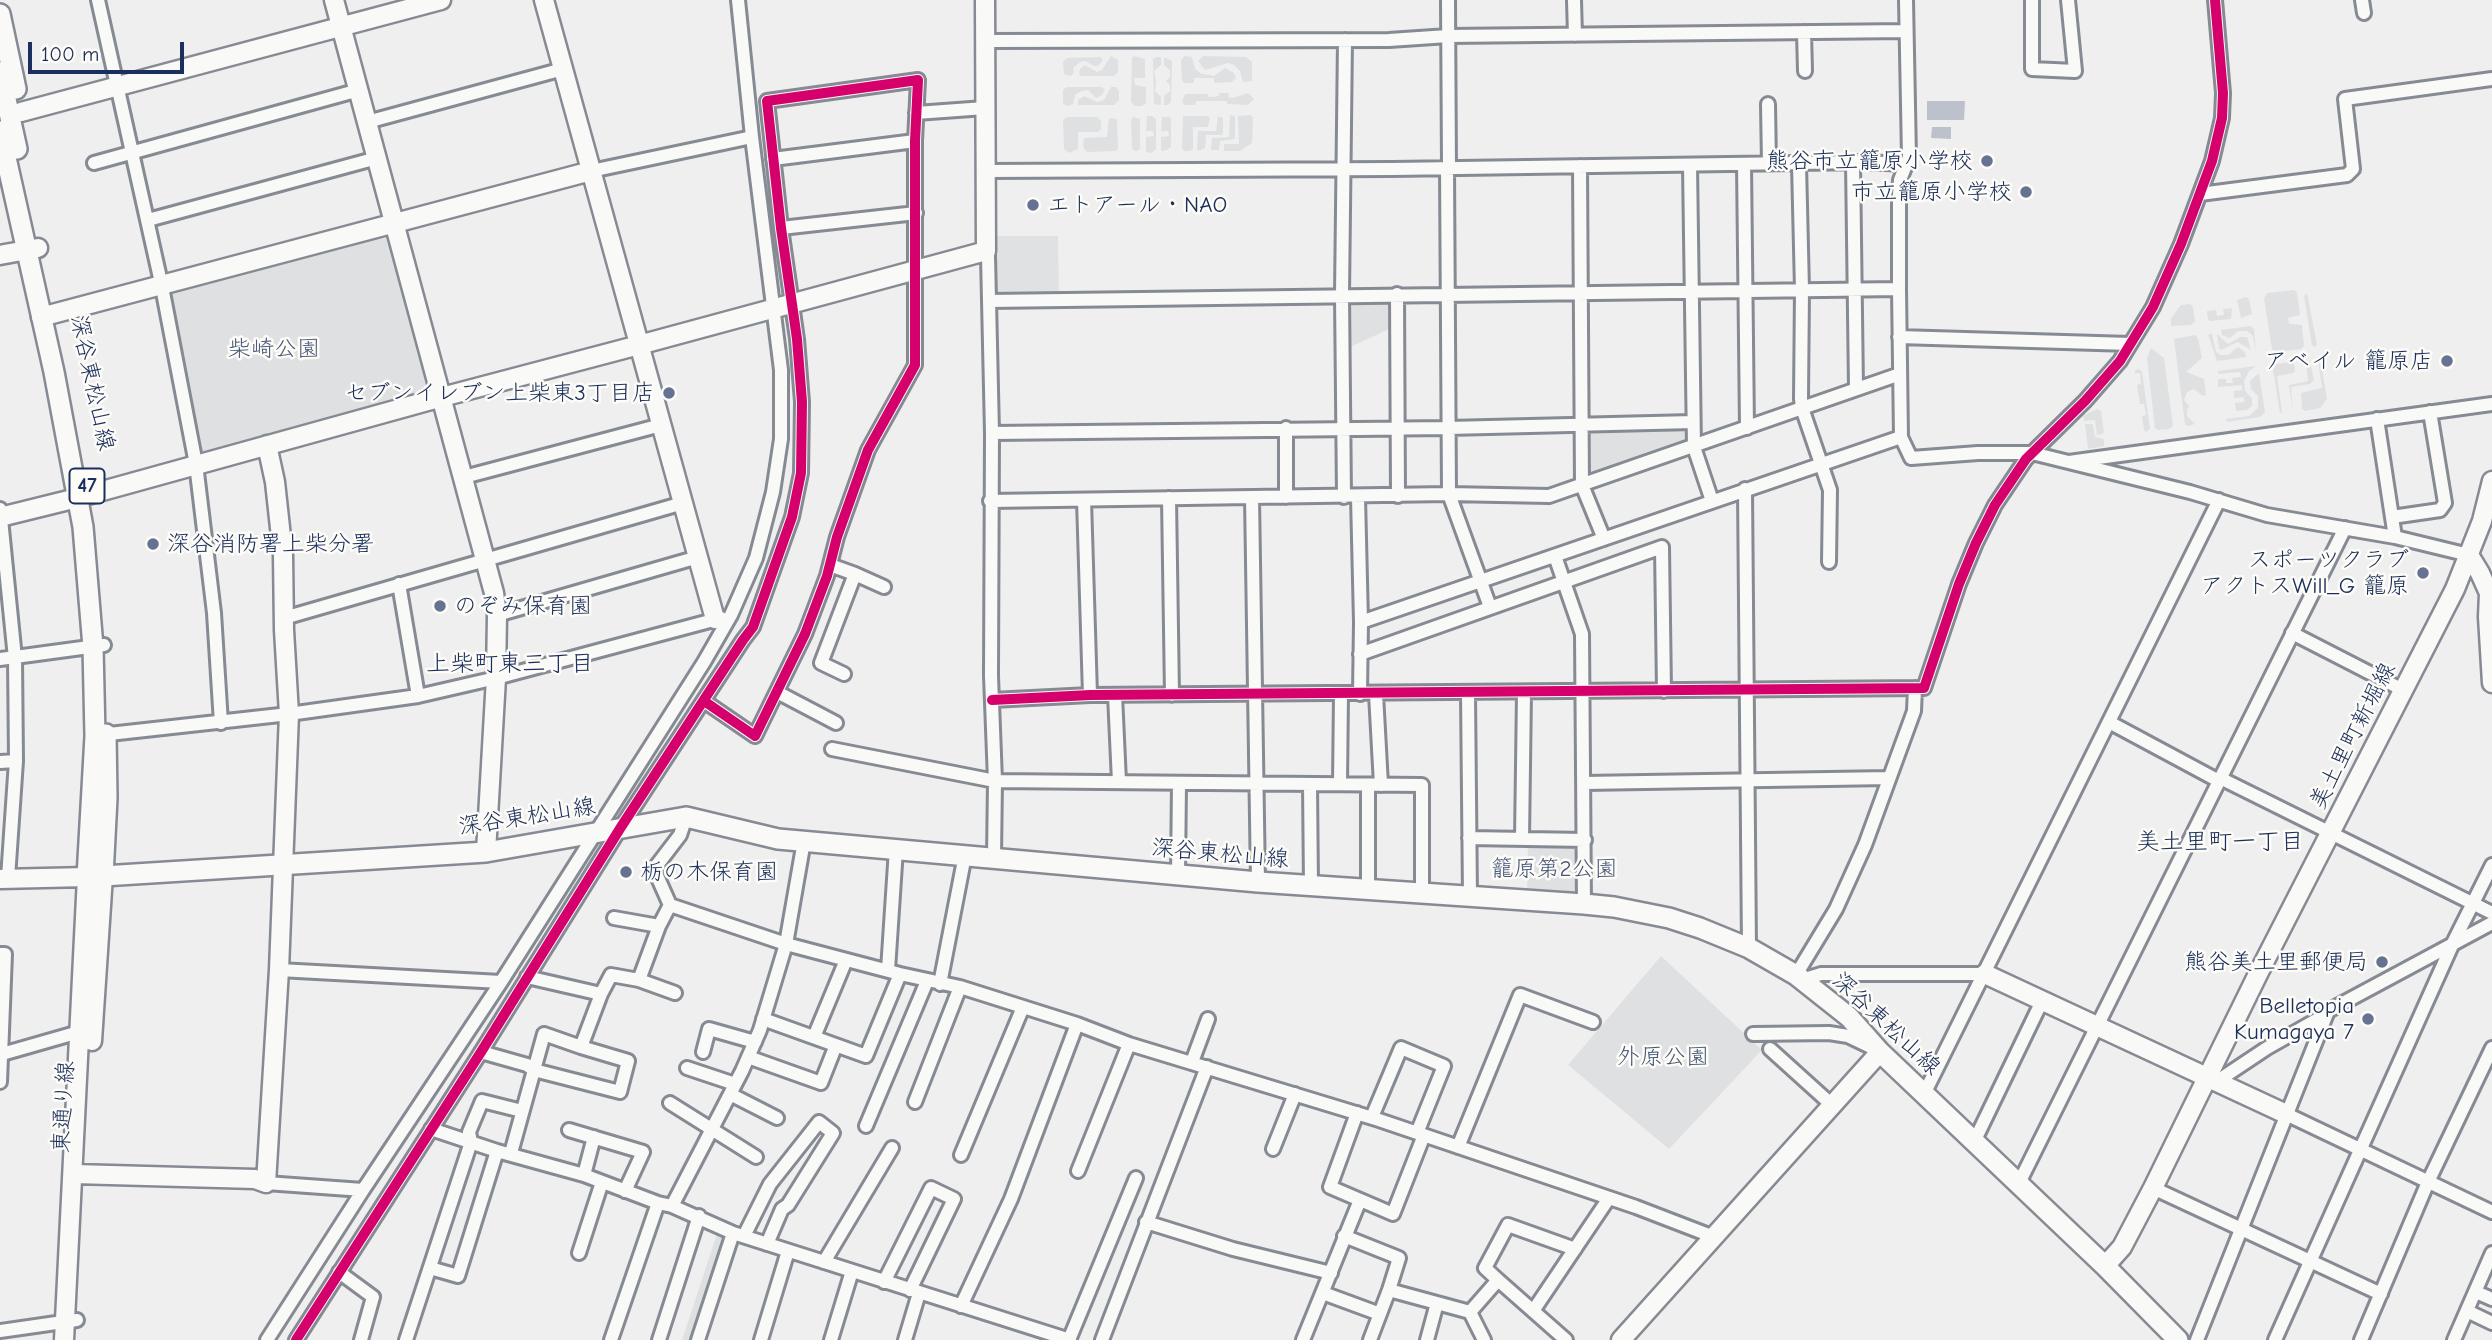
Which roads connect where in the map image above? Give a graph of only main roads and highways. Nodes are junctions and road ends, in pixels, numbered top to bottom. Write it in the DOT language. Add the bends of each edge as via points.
graph roads {
  1 [pos="0,14"];
  2 [pos="0,72"];
  3 [pos="7,124"];
  4 [pos="33,249"];
  5 [pos="2178,1340"];
  1 -- 3 [label="main road"];
  2 -- 3 [label="main road, 深谷東松山線 / 47"];
  3 -- 4 [label="main road, 深谷東松山線 / 47"];
  3 -- 4 [label="main road, 深谷東松山線 / 47"];
  4 -- 5 [label="main road, 深谷東松山線 / 47" via="83,496 99,646 95,877 486,852 686,817 778,839 1368,891 1584,904 1669,918 1749,948 1799,978 1849,1017"];
}
